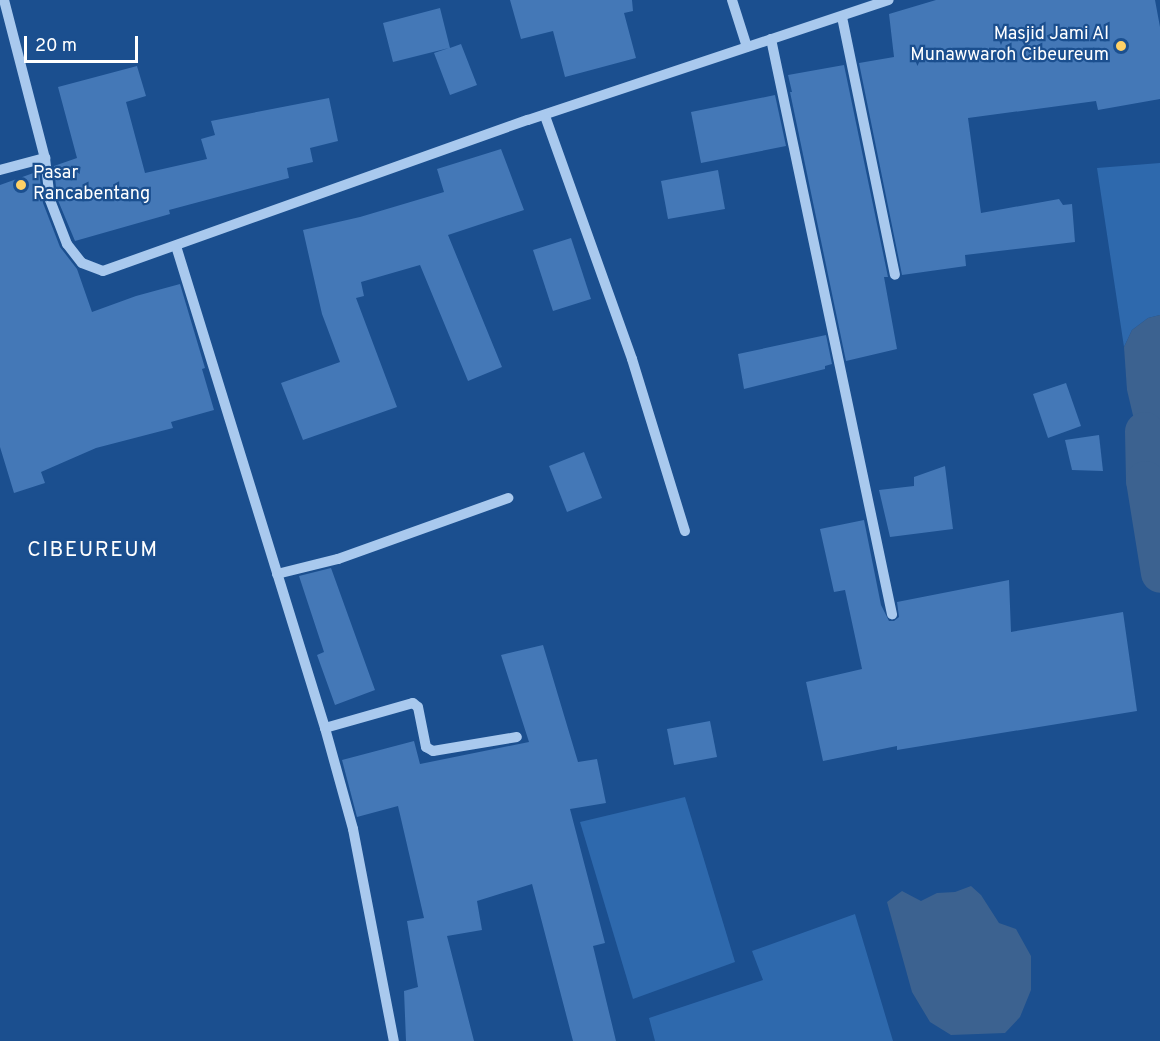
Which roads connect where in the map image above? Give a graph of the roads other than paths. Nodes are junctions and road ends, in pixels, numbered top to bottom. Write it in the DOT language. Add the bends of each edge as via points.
graph roads {
  1 [pos="4,0"];
  2 [pos="732,0"];
  3 [pos="889,0"];
  4 [pos="842,17"];
  5 [pos="771,39"];
  6 [pos="747,47"];
  7 [pos="545,116"];
  8 [pos="45,158"];
  9 [pos="0,170"];
  10 [pos="176,246"];
  11 [pos="895,275"];
  12 [pos="508,498"];
  13 [pos="685,531"];
  14 [pos="277,574"];
  15 [pos="892,614"];
  16 [pos="326,729"];
  17 [pos="517,737"];
  18 [pos="394,1041"];
  1 -- 8 [label="street"];
  2 -- 6 [label="street"];
  3 -- 4 [label="street"];
  4 -- 5 [label="street"];
  4 -- 11 [label="street"];
  5 -- 6 [label="street"];
  5 -- 15 [label="street"];
  6 -- 7 [label="street"];
  7 -- 10 [label="street"];
  7 -- 13 [label="street" via="632,359"];
  8 -- 9 [label="street"];
  8 -- 10 [label="street" via="50,200 67,244 82,263 103,271"];
  10 -- 14 [label="street"];
  12 -- 14 [label="street" via="338,559"];
  14 -- 16 [label="street"];
  16 -- 17 [label="street" via="413,703 418,706 426,747 433,751"];
  16 -- 18 [label="street" via="352,829"];
}
